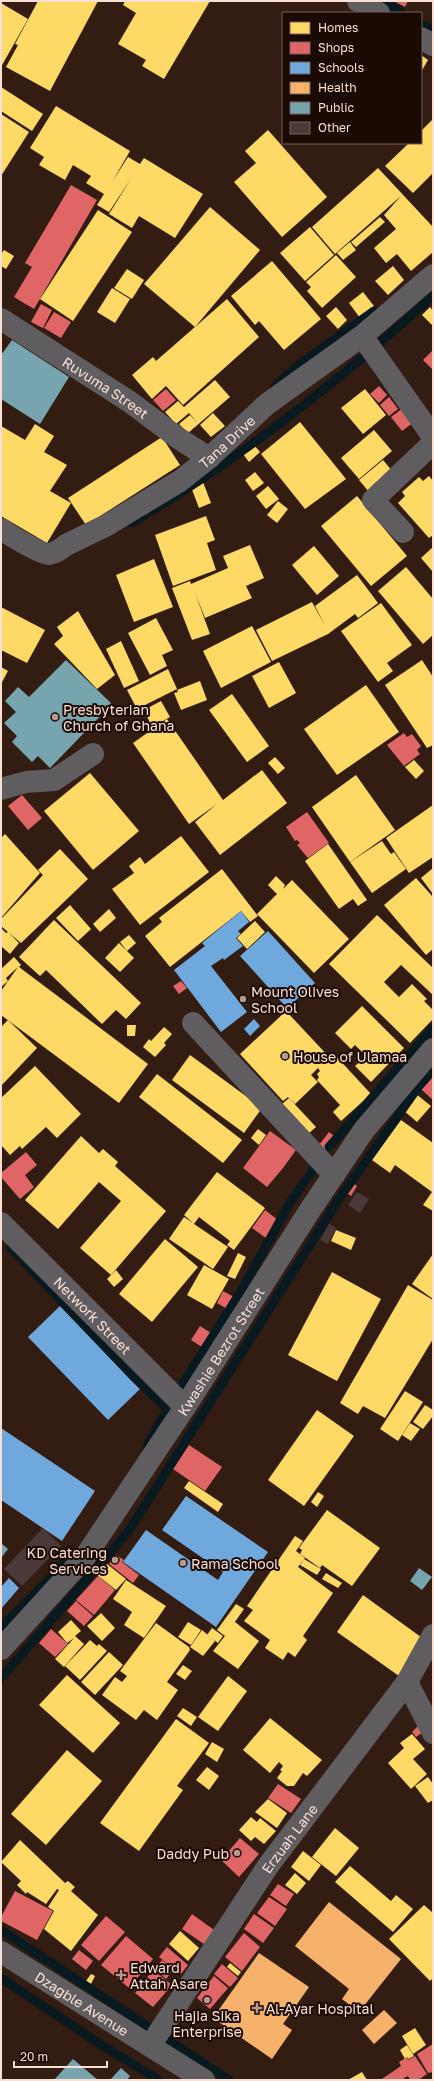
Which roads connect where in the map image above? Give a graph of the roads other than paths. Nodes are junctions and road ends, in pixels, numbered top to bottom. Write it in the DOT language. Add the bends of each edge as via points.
graph roads {
  1 [pos="358,1"];
  2 [pos="377,12"];
  3 [pos="422,38"];
  4 [pos="433,44"];
  5 [pos="433,275"];
  6 [pos="1,319"];
  7 [pos="362,336"];
  8 [pos="433,437"];
  9 [pos="433,443"];
  10 [pos="209,458"];
  11 [pos="1,529"];
  12 [pos="403,532"];
  13 [pos="93,754"];
  14 [pos="1,788"];
  15 [pos="193,1023"];
  16 [pos="433,1049"];
  17 [pos="334,1175"];
  18 [pos="1,1223"];
  19 [pos="185,1407"];
  20 [pos="433,1635"];
  21 [pos="1,1649"];
  22 [pos="407,1682"];
  23 [pos="433,1733"];
  24 [pos="1,1952"];
  25 [pos="150,2046"];
  26 [pos="204,2080"];
  1 -- 2 [label="street"];
  3 -- 4 [label="street"];
  5 -- 7 [label="street, Tana Drive"];
  6 -- 10 [label="street, Ruvuma Street" via="130,402"];
  7 -- 8 [label="street"];
  7 -- 10 [label="street, Tana Drive" via="267,404"];
  9 -- 12 [label="street" via="373,500"];
  10 -- 11 [label="street, Tana Drive" via="143,505 56,552 47,554 15,539"];
  13 -- 14 [label="street" via="54,780 26,782"];
  15 -- 17 [label="street"];
  16 -- 17 [label="street, Kwashie Bezrot Street" via="364,1130"];
  17 -- 19 [label="street, Kwashie Bezrot Street"];
  18 -- 19 [label="street, Network Street"];
  19 -- 21 [label="street, Kwashie Bezrot Street" via="85,1557"];
  20 -- 22 [label="street, Erzuah Lane"];
  22 -- 23 [label="street"];
  22 -- 25 [label="street, Erzuah Lane" via="268,1866"];
  24 -- 25 [label="street, Dzagble Avenue"];
  25 -- 26 [label="street, Dzagble Avenue"];
}
